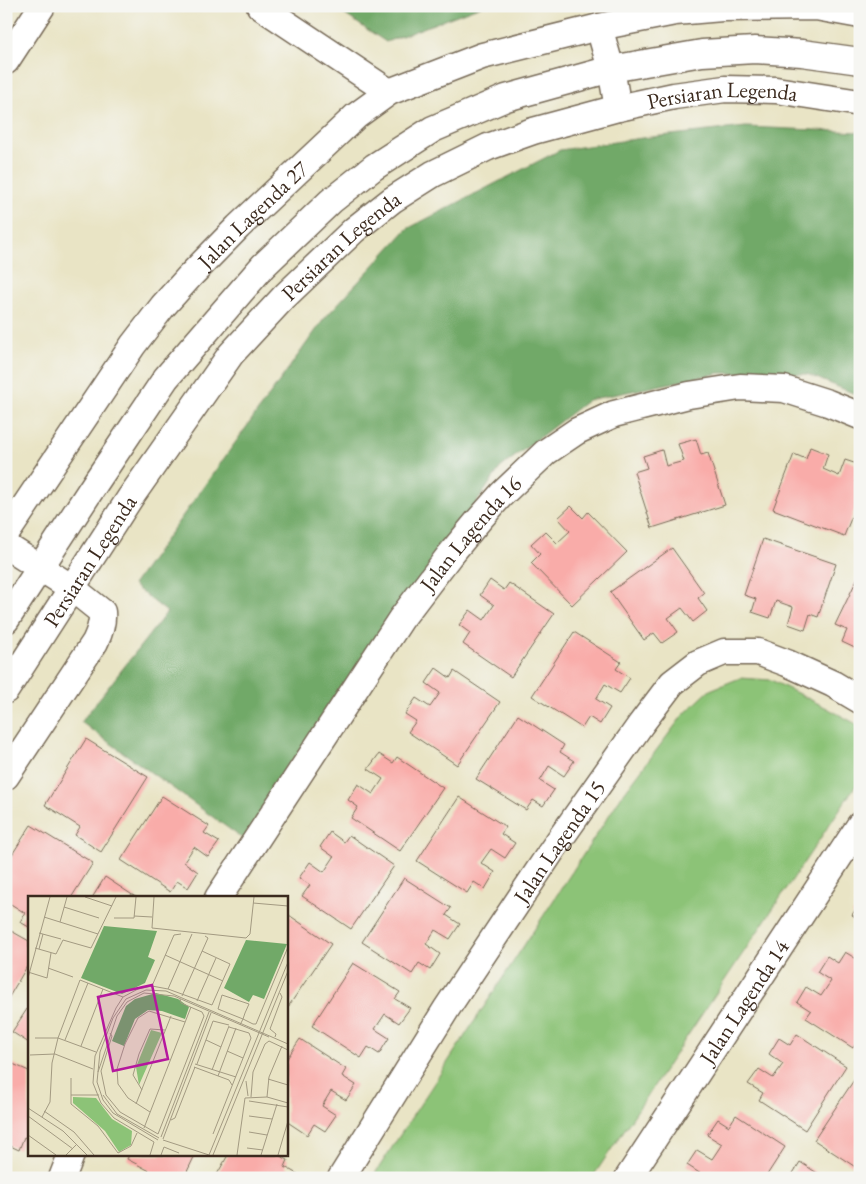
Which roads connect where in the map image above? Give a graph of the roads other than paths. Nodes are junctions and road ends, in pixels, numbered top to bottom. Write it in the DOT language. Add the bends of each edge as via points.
graph roads {
  1 [pos="42,6"];
  2 [pos="260,6"];
  3 [pos="860,15"];
  4 [pos="599,27"];
  5 [pos="6,61"];
  6 [pos="860,61"];
  7 [pos="611,68"];
  8 [pos="389,92"];
  9 [pos="860,103"];
  10 [pos="618,108"];
  11 [pos="860,416"];
  12 [pos="6,534"];
  13 [pos="6,546"];
  14 [pos="40,568"];
  15 [pos="72,588"];
  16 [pos="6,620"];
  17 [pos="6,690"];
  18 [pos="860,700"];
  19 [pos="6,776"];
  20 [pos="860,825"];
  21 [pos="219,896"];
  22 [pos="71,1156"];
  23 [pos="62,1178"];
  24 [pos="341,1178"];
  25 [pos="628,1178"];
  1 -- 5 [label="street"];
  2 -- 8 [label="street"];
  3 -- 4 [label="street, Jalan Lagenda 27" via="816,8 722,8 674,12"];
  4 -- 7 [label="street"];
  4 -- 8 [label="street, Jalan Lagenda 27" via="482,56"];
  6 -- 7 [label="street, Persiaran Legenda" via="755,50 702,53"];
  7 -- 10 [label="street"];
  7 -- 14 [label="street, Persiaran Legenda" via="506,98 433,129 374,167 331,201 263,266 166,378"];
  8 -- 12 [label="street, Jalan Lagenda 27" via="356,116 238,227 164,306 133,345"];
  9 -- 10 [label="street, Persiaran Legenda" via="776,90 725,89"];
  10 -- 15 [label="street, Persiaran Legenda" via="533,131 488,148 424,179 354,230 284,297 231,354 130,498"];
  11 -- 21 [label="street, Jalan Lagenda 16" via="784,389 740,387 689,395 614,414 577,430 546,452 478,521 401,619"];
  13 -- 14 [label="street"];
  14 -- 15 [label="street"];
  14 -- 16 [label="street, Persiaran Legenda"];
  15 -- 17 [label="street, Persiaran Legenda"];
  15 -- 19 [label="street" via="102,612 101,628 95,642"];
  18 -- 24 [label="street, Jalan Lagenda 15" via="833,684 758,652 724,652 698,662 672,683 553,848 447,1008"];
  20 -- 25 [label="street, Jalan Lagenda 14"];
  22 -- 23 [label="street"];
}
